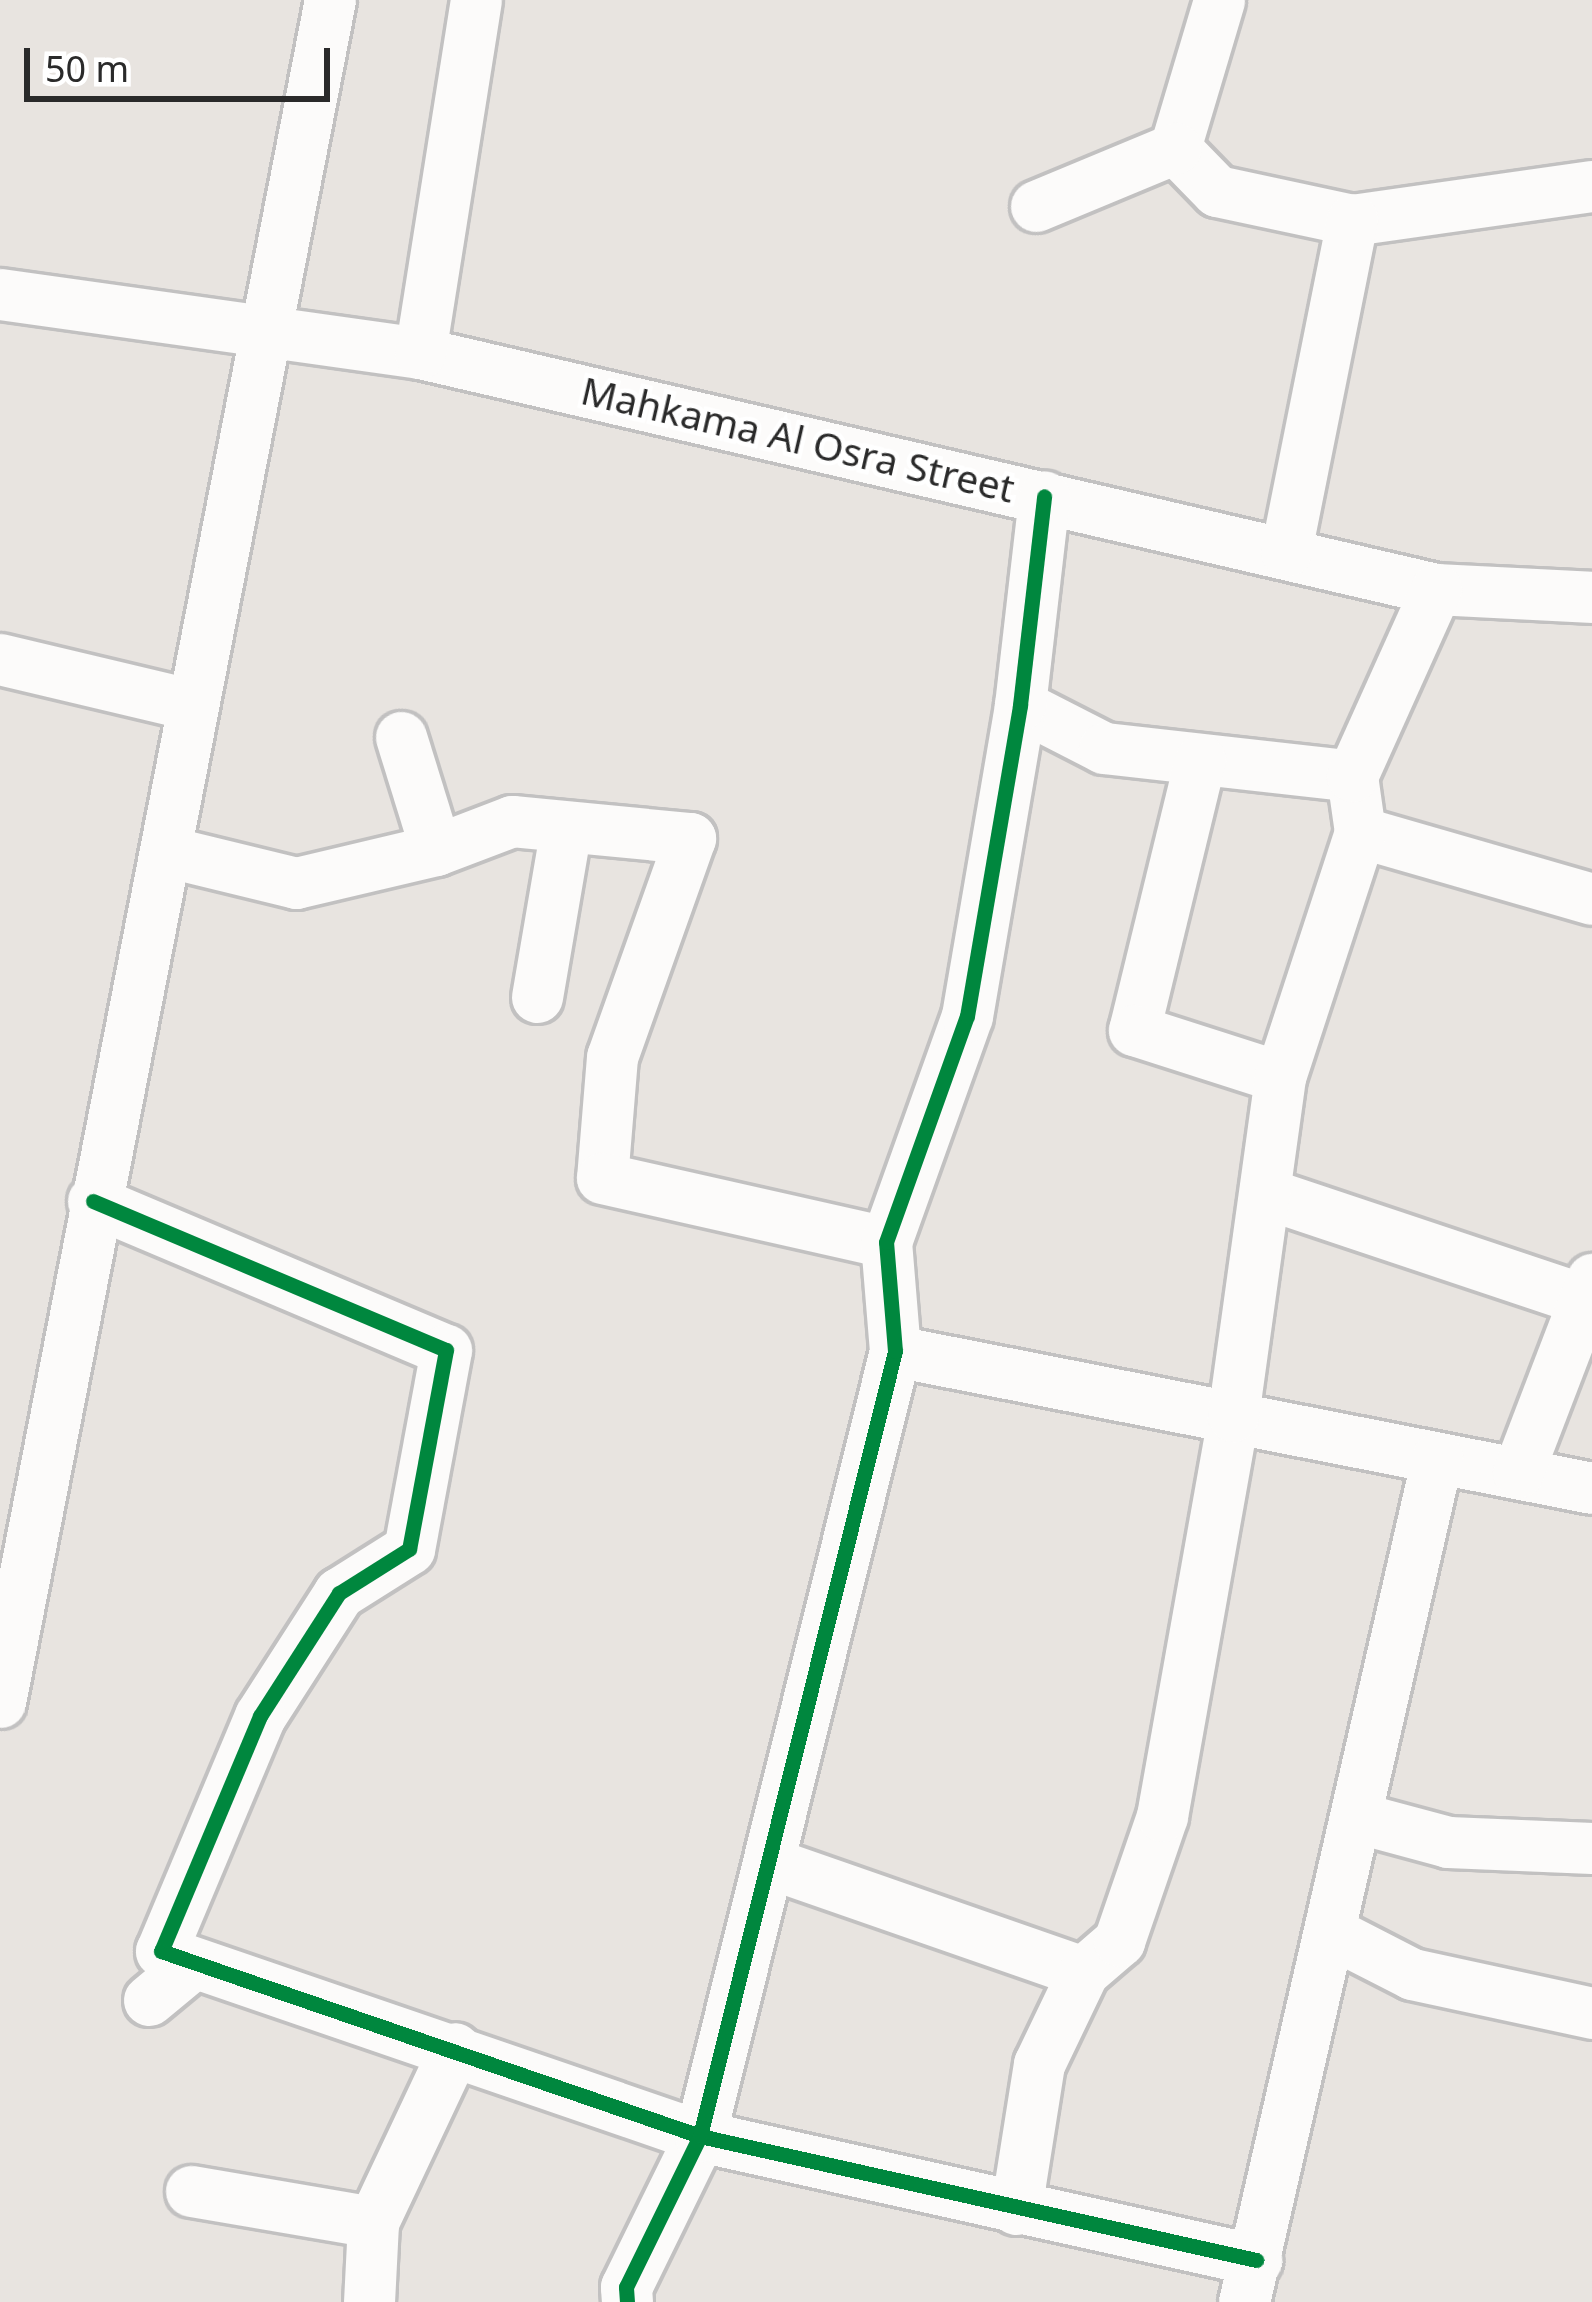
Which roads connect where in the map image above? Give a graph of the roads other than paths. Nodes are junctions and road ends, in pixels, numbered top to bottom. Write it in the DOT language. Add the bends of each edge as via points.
graph roads {
  1 [pos="330,0"];
  2 [pos="476,0"];
  3 [pos="1219,0"];
  4 [pos="1175,148"];
  5 [pos="1592,186"];
  6 [pos="1036,206"];
  7 [pos="1352,220"];
  8 [pos="0,294"];
  9 [pos="267,331"];
  10 [pos="420,353"];
  11 [pos="1044,496"];
  12 [pos="1286,551"];
  13 [pos="1436,589"];
  14 [pos="1592,597"];
  15 [pos="0,659"];
  16 [pos="193,705"];
  17 [pos="1020,705"];
  18 [pos="401,737"];
  19 [pos="1200,760"];
  20 [pos="1352,776"];
  21 [pos="566,827"];
  22 [pos="1360,832"];
  23 [pos="436,850"];
  24 [pos="169,852"];
  25 [pos="1592,899"];
  26 [pos="538,997"];
  27 [pos="1280,1077"];
  28 [pos="1268,1194"];
  29 [pos="93,1201"];
  30 [pos="886,1242"];
  31 [pos="1588,1290"];
  32 [pos="895,1351"];
  33 [pos="1233,1416"];
  34 [pos="1437,1458"];
  35 [pos="1518,1472"];
  36 [pos="1592,1488"];
  37 [pos="0,1702"];
  38 [pos="1359,1818"];
  39 [pos="1592,1848"];
  40 [pos="773,1864"];
  41 [pos="1334,1934"];
  42 [pos="190,1966"];
  43 [pos="1083,1972"];
  44 [pos="149,2000"];
  45 [pos="1592,2013"];
  46 [pos="454,2048"];
  47 [pos="700,2136"];
  48 [pos="191,2191"];
  49 [pos="1016,2209"];
  50 [pos="373,2222"];
  51 [pos="1250,2281"];
  52 [pos="369,2302"];
  53 [pos="627,2302"];
  1 -- 9 [label="street"];
  2 -- 10 [label="street"];
  3 -- 4 [label="street"];
  4 -- 6 [label="street"];
  4 -- 7 [label="street" via="1217,191"];
  5 -- 7 [label="street"];
  7 -- 12 [label="street"];
  8 -- 9 [label="street, Mahkama Al Osra Street"];
  9 -- 10 [label="street, Mahkama Al Osra Street"];
  9 -- 16 [label="street"];
  10 -- 11 [label="street, Mahkama Al Osra Street"];
  11 -- 12 [label="street, Mahkama Al Osra Street"];
  11 -- 17 [label="street"];
  12 -- 13 [label="street, Mahkama Al Osra Street"];
  13 -- 14 [label="street, Mahkama Al Osra Street"];
  13 -- 20 [label="street"];
  15 -- 16 [label="street"];
  16 -- 24 [label="street"];
  17 -- 19 [label="street" via="1104,748"];
  17 -- 30 [label="street" via="967,1016"];
  18 -- 23 [label="street"];
  19 -- 20 [label="street"];
  19 -- 27 [label="street" via="1134,1030"];
  20 -- 22 [label="street"];
  21 -- 23 [label="street" via="512,821"];
  21 -- 26 [label="street"];
  21 -- 30 [label="street" via="690,838 612,1057 602,1178"];
  22 -- 25 [label="street"];
  22 -- 27 [label="street"];
  23 -- 24 [label="street" via="296,883"];
  24 -- 29 [label="street"];
  27 -- 28 [label="street"];
  28 -- 31 [label="street"];
  28 -- 33 [label="street"];
  29 -- 37 [label="street" via="61,1412"];
  29 -- 42 [label="street" via="446,1350 409,1550 339,1593 260,1716 160,1951"];
  30 -- 32 [label="street"];
  31 -- 35 [label="street"];
  32 -- 33 [label="street"];
  32 -- 40 [label="street"];
  33 -- 34 [label="street"];
  33 -- 43 [label="street" via="1162,1816 1119,1941"];
  34 -- 35 [label="street"];
  34 -- 38 [label="street"];
  35 -- 36 [label="street"];
  38 -- 39 [label="street" via="1448,1842"];
  38 -- 41 [label="street"];
  40 -- 43 [label="street"];
  40 -- 47 [label="street"];
  41 -- 45 [label="street" via="1412,1974"];
  41 -- 51 [label="street"];
  42 -- 44 [label="street"];
  42 -- 46 [label="street"];
  43 -- 49 [label="street" via="1040,2064"];
  46 -- 47 [label="street"];
  46 -- 50 [label="street"];
  47 -- 49 [label="street"];
  47 -- 53 [label="street" via="626,2287"];
  48 -- 50 [label="street"];
  49 -- 51 [label="street"];
  50 -- 52 [label="street"];
}
